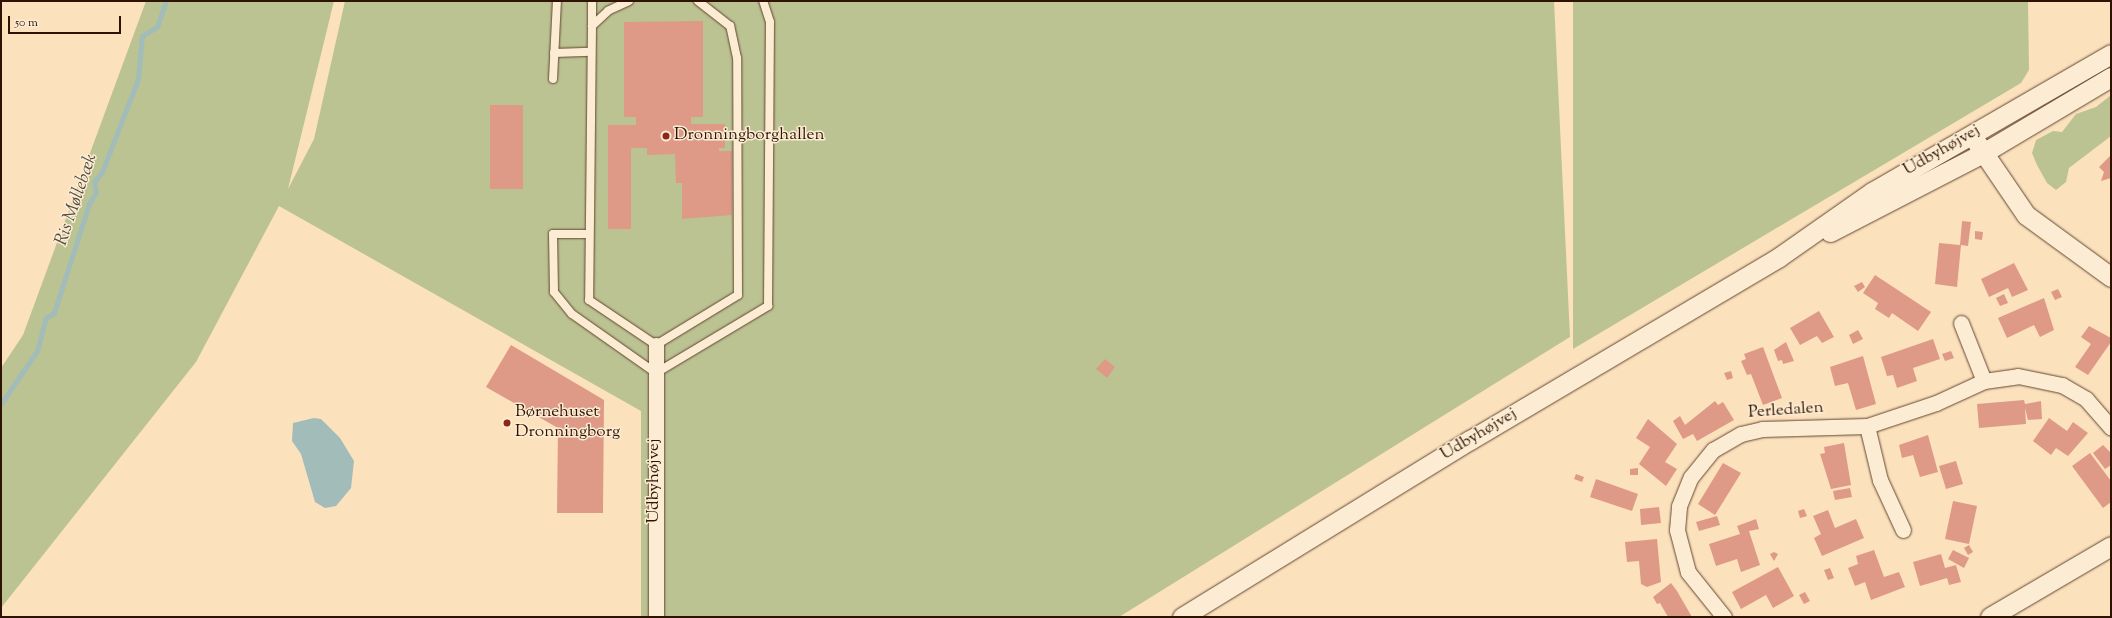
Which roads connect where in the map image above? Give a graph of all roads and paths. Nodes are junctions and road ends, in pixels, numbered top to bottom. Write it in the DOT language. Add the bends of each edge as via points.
graph roads {
  1 [pos="556,1"];
  2 [pos="592,1"];
  3 [pos="629,1"];
  4 [pos="698,1"];
  5 [pos="763,1"];
  6 [pos="592,26"];
  7 [pos="592,52"];
  8 [pos="554,53"];
  9 [pos="2111,54"];
  10 [pos="2111,77"];
  11 [pos="553,79"];
  12 [pos="1971,133"];
  13 [pos="1983,153"];
  14 [pos="587,234"];
  15 [pos="1778,257"];
  16 [pos="2111,277"];
  17 [pos="1961,324"];
  18 [pos="656,345"];
  19 [pos="656,374"];
  20 [pos="1984,381"];
  21 [pos="1867,426"];
  22 [pos="2111,428"];
  23 [pos="1903,530"];
  24 [pos="2111,546"];
  25 [pos="656,617"];
  26 [pos="1182,617"];
  27 [pos="1724,617"];
  28 [pos="1990,617"];
  1 -- 8 [label="lane"];
  2 -- 6 [label="lane"];
  3 -- 6 [label="lane" via="608,11"];
  4 -- 18 [label="lane" via="730,26 737,58 738,295"];
  5 -- 19 [label="lane" via="770,22 768,306"];
  6 -- 7 [label="lane"];
  7 -- 8 [label="lane"];
  7 -- 14 [label="lane"];
  8 -- 11 [label="lane"];
  9 -- 12 [label="street, Udbyhøjvej"];
  10 -- 13 [label="street, Udbyhøjvej"];
  12 -- 13 [label="street"];
  12 -- 15 [label="street, Udbyhøjvej" via="1872,192"];
  13 -- 15 [label="street, Udbyhøjvej"];
  13 -- 16 [label="street" via="2026,215"];
  14 -- 18 [label="lane" via="589,300"];
  14 -- 19 [label="lane" via="553,234 554,292 572,314"];
  15 -- 26 [label="street, Udbyhøjvej" via="1470,440"];
  17 -- 20 [label="street"];
  18 -- 19 [label="street, Udbyhøjvej"];
  19 -- 25 [label="street, Udbyhøjvej"];
  20 -- 21 [label="street, Perledalen" via="1936,403"];
  20 -- 22 [label="street, Perledalen" via="2031,376 2062,385 2086,399"];
  21 -- 23 [label="street" via="1880,480"];
  21 -- 27 [label="street, Perledalen" via="1762,429 1725,442 1702,461 1679,506 1677,530 1688,572"];
  24 -- 28 [label="street"];
}
